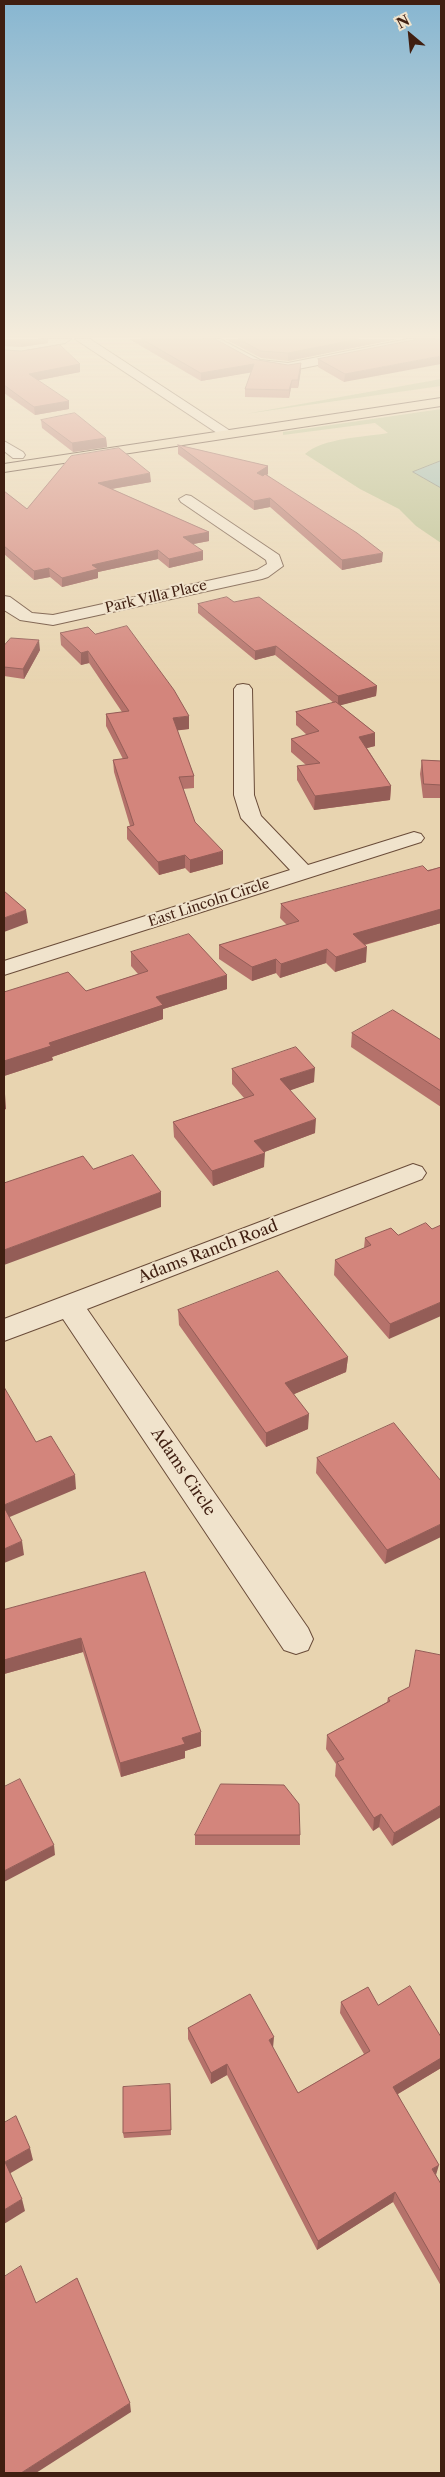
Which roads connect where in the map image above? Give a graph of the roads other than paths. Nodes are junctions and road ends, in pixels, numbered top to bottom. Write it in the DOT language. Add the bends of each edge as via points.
graph roads {
  1 [pos="27,455"];
  2 [pos="92,455"];
  3 [pos="11,457"];
  4 [pos="4,468"];
  5 [pos="186,498"];
  6 [pos="4,601"];
  7 [pos="243,689"];
  8 [pos="414,838"];
  9 [pos="304,873"];
  10 [pos="4,968"];
  11 [pos="413,1173"];
  12 [pos="70,1305"];
  13 [pos="4,1330"];
  14 [pos="296,1640"];
  1 -- 3 [label="main road"];
  2 -- 4 [label="main road"];
  5 -- 6 [label="street, Park Villa Place" via="273,558 275,566 262,574 53,620 19,616"];
  7 -- 9 [label="street" via="244,795 251,818"];
  8 -- 9 [label="street, East Lincoln Circle"];
  9 -- 10 [label="street, East Lincoln Circle"];
  11 -- 12 [label="street, Adams Ranch Road"];
  12 -- 13 [label="street, Adams Ranch Road"];
  12 -- 14 [label="street, Adams Circle"];
}
